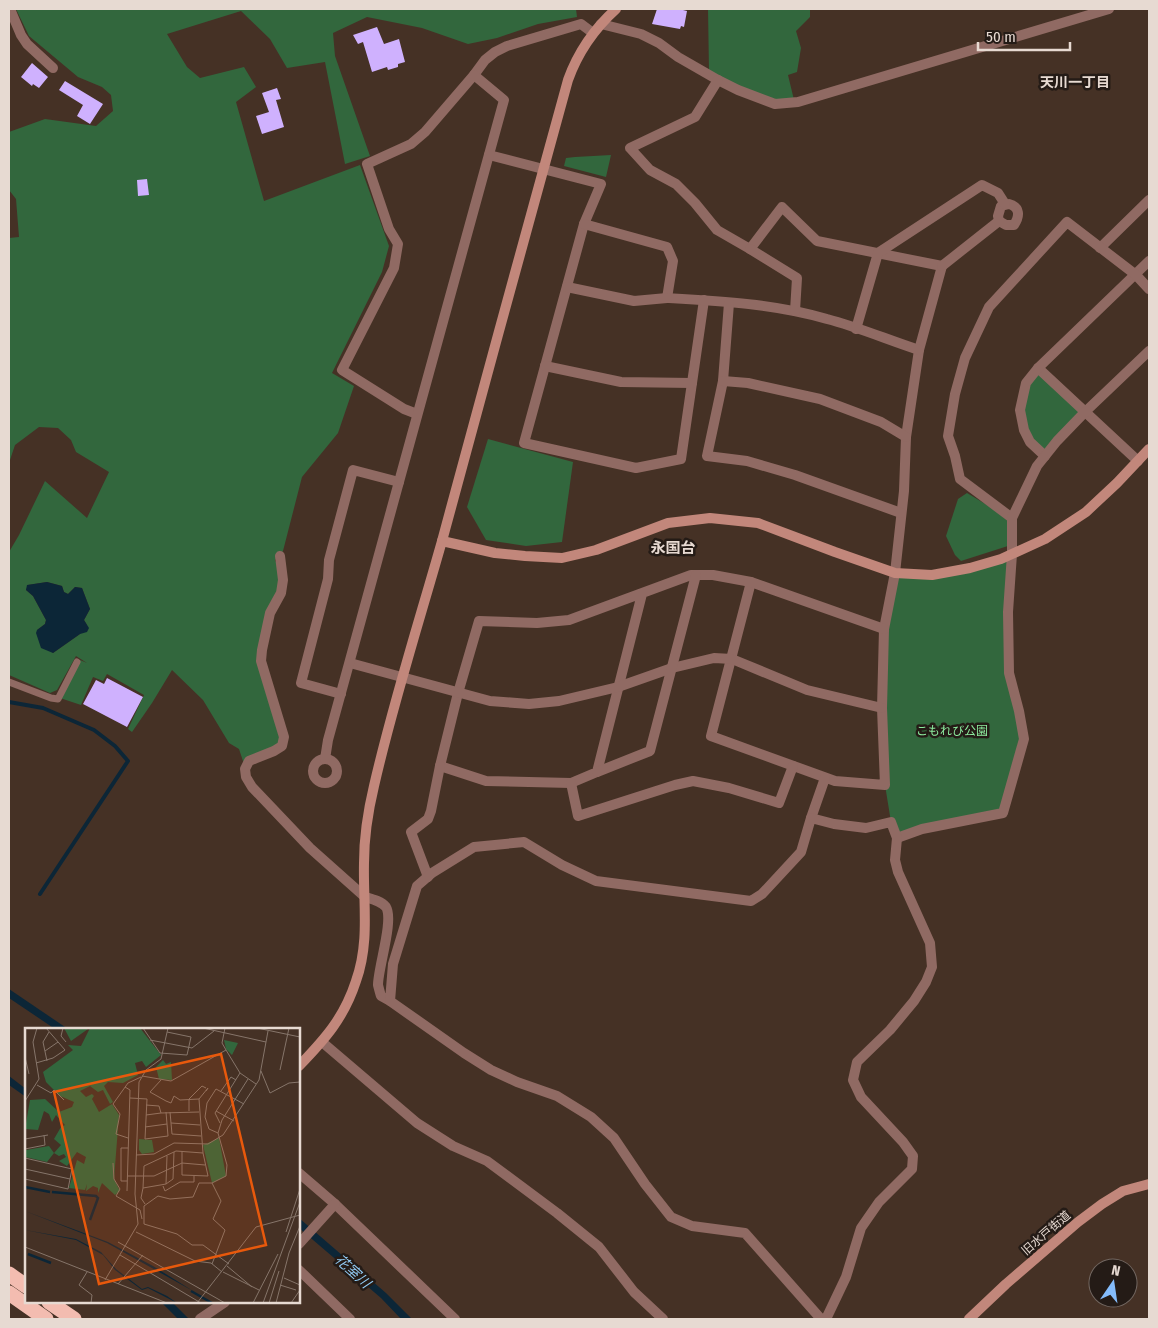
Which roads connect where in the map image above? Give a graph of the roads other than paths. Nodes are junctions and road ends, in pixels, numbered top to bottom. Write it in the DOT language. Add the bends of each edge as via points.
graph roads {
  1 [pos="10,9"];
  2 [pos="616,9"];
  3 [pos="1109,9"];
  4 [pos="600,24"];
  5 [pos="593,33"];
  6 [pos="53,68"];
  7 [pos="474,75"];
  8 [pos="718,80"];
  9 [pos="489,155"];
  10 [pos="543,169"];
  11 [pos="1149,200"];
  12 [pos="1005,204"];
  13 [pos="999,221"];
  14 [pos="584,224"];
  15 [pos="1100,248"];
  16 [pos="750,249"];
  17 [pos="878,253"];
  18 [pos="1149,261"];
  19 [pos="942,266"];
  20 [pos="1136,275"];
  21 [pos="567,287"];
  22 [pos="1149,289"];
  23 [pos="667,298"];
  24 [pos="704,300"];
  25 [pos="729,303"];
  26 [pos="794,311"];
  27 [pos="856,329"];
  28 [pos="919,350"];
  29 [pos="1149,350"];
  30 [pos="545,366"];
  31 [pos="1038,368"];
  32 [pos="723,381"];
  33 [pos="692,383"];
  34 [pos="1085,412"];
  35 [pos="417,414"];
  36 [pos="906,436"];
  37 [pos="1149,449"];
  38 [pos="1045,456"];
  39 [pos="1138,461"];
  40 [pos="399,482"];
  41 [pos="901,514"];
  42 [pos="1012,518"];
  43 [pos="442,540"];
  44 [pos="1012,554"];
  45 [pos="280,556"];
  46 [pos="895,573"];
  47 [pos="696,575"];
  48 [pos="751,582"];
  49 [pos="642,594"];
  50 [pos="884,629"];
  51 [pos="732,659"];
  52 [pos="77,662"];
  53 [pos="350,663"];
  54 [pos="672,668"];
  55 [pos="403,677"];
  56 [pos="9,682"];
  57 [pos="618,687"];
  58 [pos="458,693"];
  59 [pos="341,694"];
  60 [pos="882,708"];
  61 [pos="326,759"];
  62 [pos="440,766"];
  63 [pos="793,766"];
  64 [pos="597,772"];
  65 [pos="825,778"];
  66 [pos="571,783"];
  67 [pos="811,818"];
  68 [pos="897,838"];
  69 [pos="428,877"];
  70 [pos="365,897"];
  71 [pos="390,1001"];
  72 [pos="322,1042"];
  73 [pos="300,1065"];
  74 [pos="300,1174"];
  75 [pos="1149,1184"];
  76 [pos="333,1207"];
  77 [pos="300,1243"];
  78 [pos="300,1271"];
  79 [pos="9,1274"];
  80 [pos="25,1285"];
  81 [pos="9,1293"];
  82 [pos="52,1303"];
  83 [pos="223,1303"];
  84 [pos="45,1318"];
  85 [pos="74,1319"];
  86 [pos="200,1319"];
  87 [pos="350,1319"];
  88 [pos="455,1319"];
  89 [pos="663,1319"];
  90 [pos="821,1319"];
  91 [pos="826,1319"];
  92 [pos="969,1319"];
  1 -- 6 [label="street" via="26,44"];
  2 -- 4 [label="street"];
  3 -- 8 [label="street" via="798,102 775,104"];
  4 -- 5 [label="street"];
  4 -- 8 [label="street" via="641,34"];
  5 -- 7 [label="street" via="581,24 507,46 485,60"];
  5 -- 10 [label="street" via="573,65"];
  7 -- 9 [label="street" via="504,100"];
  7 -- 35 [label="street" via="411,144 368,164 389,228 398,244 394,268 342,370"];
  8 -- 16 [label="street" via="695,118 630,148 650,170 676,184 717,230"];
  9 -- 10 [label="street"];
  9 -- 35 [label="street"];
  10 -- 14 [label="street" via="601,184"];
  10 -- 43 [label="street"];
  11 -- 15 [label="street"];
  12 -- 13 [label="street" via="1000,209"];
  12 -- 13 [label="street" via="1012,204 1017,209 1017,220 1012,225"];
  12 -- 17 [label="street" via="998,193 982,185"];
  13 -- 19 [label="street"];
  14 -- 21 [label="street"];
  14 -- 23 [label="street" via="667,247 674,261"];
  15 -- 20 [label="street"];
  15 -- 42 [label="street" via="1067,222 990,307 965,358 948,436 960,479"];
  16 -- 17 [label="street" via="782,207 817,241"];
  16 -- 26 [label="street" via="798,278"];
  17 -- 19 [label="street"];
  17 -- 27 [label="street"];
  18 -- 20 [label="street"];
  19 -- 28 [label="street"];
  20 -- 22 [label="street"];
  20 -- 31 [label="street"];
  21 -- 23 [label="street" via="634,301"];
  21 -- 30 [label="street"];
  23 -- 24 [label="street"];
  24 -- 25 [label="street"];
  24 -- 33 [label="street"];
  25 -- 26 [label="street"];
  25 -- 32 [label="street"];
  26 -- 27 [label="street"];
  27 -- 28 [label="street"];
  28 -- 36 [label="street"];
  29 -- 34 [label="street"];
  30 -- 33 [label="street" via="621,382"];
  30 -- 33 [label="street" via="524,443 636,468 681,459"];
  31 -- 34 [label="street"];
  31 -- 38 [label="street" via="1026,383 1020,410 1030,442"];
  32 -- 36 [label="street" via="748,382 820,399 881,422"];
  32 -- 41 [label="street" via="707,456 747,461 794,475"];
  34 -- 38 [label="street"];
  34 -- 39 [label="street"];
  35 -- 40 [label="street"];
  36 -- 41 [label="street"];
  37 -- 39 [label="street"];
  38 -- 42 [label="street"];
  39 -- 44 [label="street" via="1086,512 1045,539"];
  40 -- 53 [label="street"];
  40 -- 59 [label="street" via="353,470 301,683"];
  41 -- 46 [label="street"];
  42 -- 44 [label="street"];
  43 -- 46 [label="street" via="495,553 562,558 596,550 668,524 710,518 758,523"];
  43 -- 55 [label="street"];
  44 -- 46 [label="street" via="970,568 932,575"];
  44 -- 68 [label="street" via="1008,612 1009,673 1024,739 1003,813 922,829"];
  45 -- 70 [label="street" via="281,593 270,613 261,661 284,737 282,746 249,761 246,777 310,848"];
  46 -- 50 [label="street"];
  47 -- 48 [label="street"];
  47 -- 49 [label="street"];
  47 -- 54 [label="street"];
  48 -- 50 [label="street"];
  48 -- 51 [label="street"];
  49 -- 57 [label="street"];
  49 -- 58 [label="street" via="569,620 479,622"];
  50 -- 60 [label="street"];
  51 -- 54 [label="street" via="714,658"];
  51 -- 60 [label="street" via="807,690"];
  51 -- 63 [label="street" via="711,736"];
  52 -- 56 [label="lane" via="58,699"];
  53 -- 55 [label="street"];
  53 -- 59 [label="street"];
  54 -- 57 [label="street"];
  54 -- 64 [label="street" via="650,751"];
  55 -- 58 [label="street"];
  55 -- 70 [label="street" via="367,824"];
  57 -- 58 [label="street" via="559,701 529,704 490,701"];
  57 -- 64 [label="street"];
  58 -- 62 [label="street"];
  59 -- 61 [label="street"];
  60 -- 65 [label="street" via="885,785"];
  62 -- 66 [label="street" via="486,781"];
  62 -- 69 [label="street" via="428,819 411,832"];
  63 -- 65 [label="street"];
  63 -- 66 [label="street" via="779,803 693,781 578,816"];
  64 -- 66 [label="street"];
  65 -- 67 [label="street"];
  67 -- 68 [label="street" via="866,828 891,822"];
  67 -- 69 [label="street" via="801,852 762,894 751,901 596,881 524,842 474,847"];
  68 -- 91 [label="street" via="895,860 898,872 930,943 932,967 914,1001 857,1062 853,1080 861,1097 913,1156 912,1169 879,1202 861,1228 846,1277"];
  69 -- 71 [label="street" via="417,886 393,964"];
  70 -- 71 [label="street" via="386,907 388,918 378,986 382,996"];
  70 -- 72 [label="street" via="363,956 357,979 340,1018"];
  71 -- 90 [label="street" via="491,1070 557,1096 591,1117 614,1138 671,1217 692,1226 745,1233"];
  72 -- 73 [label="street"];
  72 -- 89 [label="street" via="418,1122 453,1146 487,1161 557,1212 598,1247 634,1292"];
  74 -- 76 [label="street"];
  75 -- 92 [label="street, 旧水戸街道" via="1123,1191 1102,1204"];
  76 -- 77 [label="street"];
  76 -- 88 [label="street"];
  78 -- 87 [label="street"];
  79 -- 80 [label="highway"];
  81 -- 84 [label="highway"];
  82 -- 84 [label="street"];
  82 -- 85 [label="highway"];
  83 -- 86 [label="street"];
}
